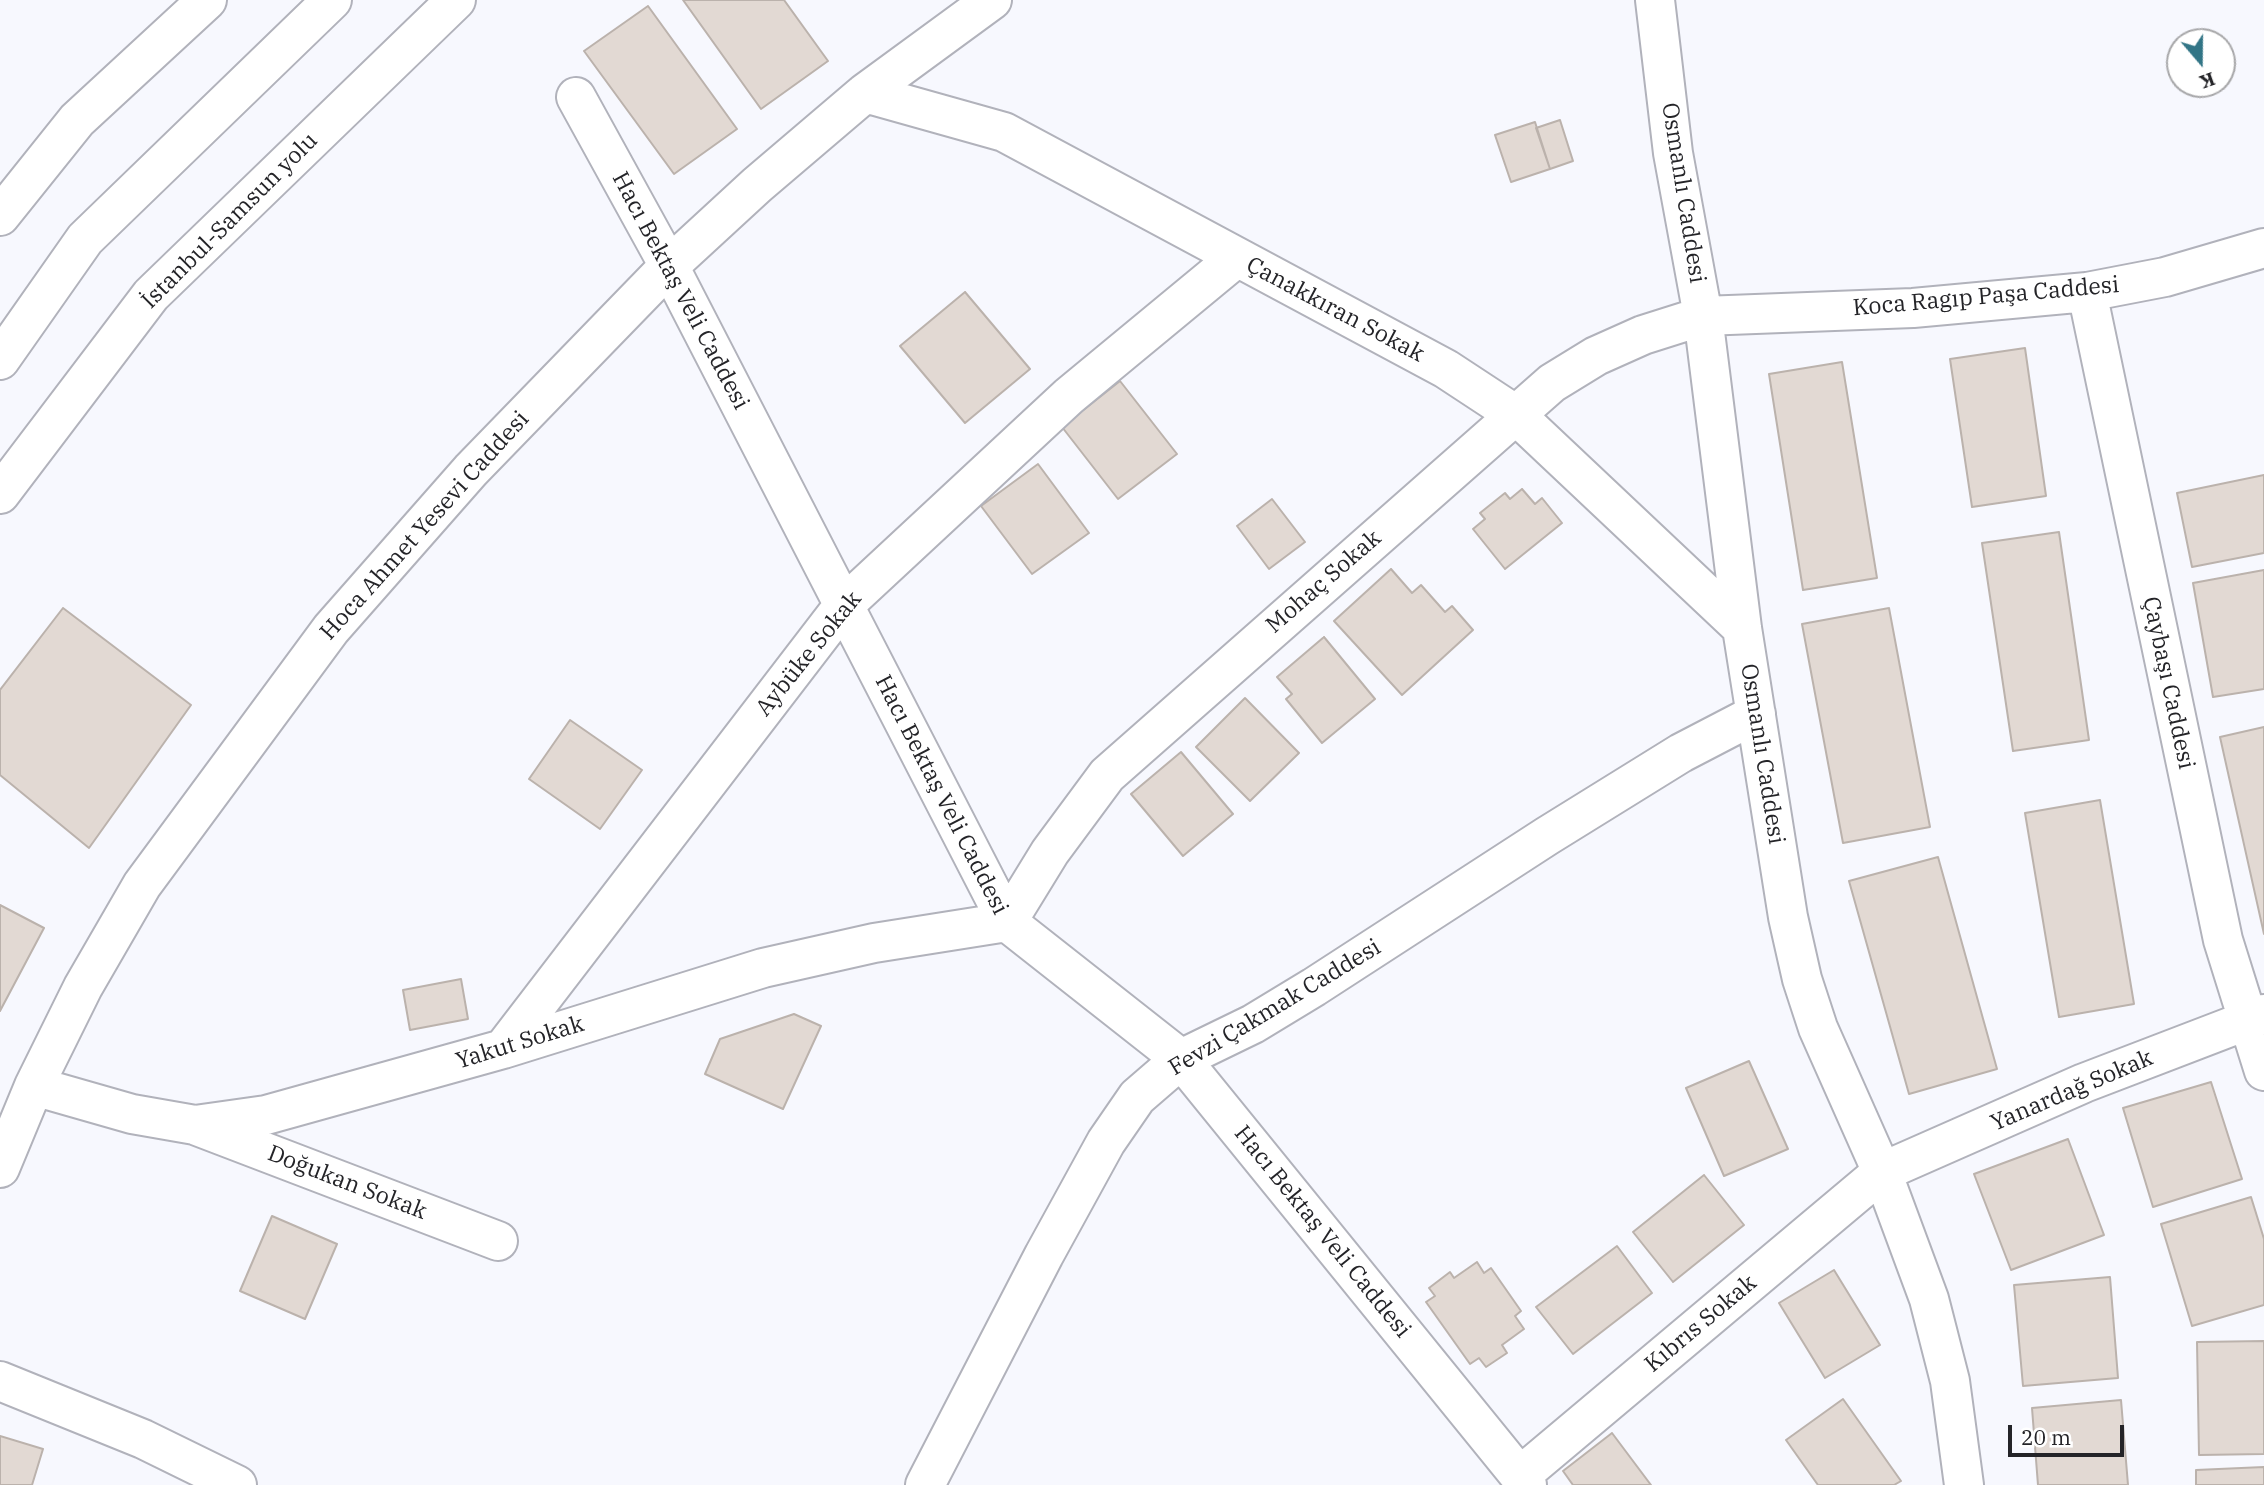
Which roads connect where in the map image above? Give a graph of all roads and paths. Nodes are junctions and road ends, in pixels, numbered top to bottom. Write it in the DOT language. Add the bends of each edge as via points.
graph roads {
  1 [pos="207,0"];
  2 [pos="332,0"];
  3 [pos="456,0"];
  4 [pos="992,0"];
  5 [pos="1655,0"];
  6 [pos="865,93"];
  7 [pos="576,97"];
  8 [pos="0,216"];
  9 [pos="2264,248"];
  10 [pos="1236,258"];
  11 [pos="669,266"];
  12 [pos="2087,292"];
  13 [pos="1703,316"];
  14 [pos="0,360"];
  15 [pos="1516,415"];
  16 [pos="0,494"];
  17 [pos="843,606"];
  18 [pos="1742,628"];
  19 [pos="1756,713"];
  20 [pos="1007,922"];
  21 [pos="2255,1017"];
  22 [pos="502,1049"];
  23 [pos="1181,1059"];
  24 [pos="2264,1071"];
  25 [pos="34,1086"];
  26 [pos="195,1125"];
  27 [pos="0,1168"];
  28 [pos="1882,1172"];
  29 [pos="498,1241"];
  30 [pos="0,1381"];
  31 [pos="1524,1480"];
  32 [pos="237,1485"];
  33 [pos="925,1485"];
  34 [pos="1964,1485"];
  1 -- 8 [label="main road" via="77,120"];
  2 -- 14 [label="main road" via="85,239"];
  3 -- 16 [label="main road, İstanbul-Samsun yolu" via="151,295"];
  4 -- 6 [label="main road, Hoca Ahmet Yesevi Caddesi"];
  5 -- 13 [label="main road, Osmanlı Caddesi" via="1673,153"];
  6 -- 10 [label="main road, Çanakkıran Sokak" via="1004,132"];
  6 -- 11 [label="main road, Hoca Ahmet Yesevi Caddesi"];
  7 -- 11 [label="main road, Hacı Bektaş Veli Caddesi"];
  9 -- 12 [label="main road, Koca Ragıp Paşa Caddesi" via="2177,274"];
  10 -- 15 [label="main road, Çanakkıran Sokak" via="1446,369"];
  10 -- 17 [label="main road, Aybüke Sokak" via="1069,396"];
  11 -- 17 [label="main road, Hacı Bektaş Veli Caddesi"];
  11 -- 25 [label="main road, Hoca Ahmet Yesevi Caddesi" via="471,470 331,629 142,885 83,987"];
  12 -- 13 [label="main road, Koca Ragıp Paşa Caddesi" via="1913,308"];
  12 -- 21 [label="main road, Çaybaşı Caddesi" via="2223,940"];
  13 -- 15 [label="main road, Mohaç Sokak" via="1596,356 1552,383"];
  13 -- 18 [label="main road, Osmanlı Caddesi"];
  15 -- 18 [label="main road, Çanakkıran Sokak"];
  15 -- 20 [label="main road, Mohaç Sokak" via="1107,775 1050,852"];
  17 -- 20 [label="main road, Hacı Bektaş Veli Caddesi"];
  17 -- 22 [label="main road, Aybüke Sokak"];
  18 -- 19 [label="main road, Osmanlı Caddesi"];
  19 -- 23 [label="main road, Fevzi Çakmak Caddesi" via="1681,753 1253,1024"];
  19 -- 28 [label="main road, Osmanlı Caddesi" via="1802,979 1818,1028"];
  20 -- 22 [label="main road, Yakut Sokak" via="874,943 763,968"];
  20 -- 23 [label="main road, Hacı Bektaş Veli Caddesi"];
  21 -- 24 [label="main road, Çaybaşı Caddesi"];
  21 -- 28 [label="main road, Yanardağ Sokak" via="2084,1083"];
  22 -- 26 [label="main road, Yakut Sokak" via="266,1115"];
  23 -- 31 [label="main road, Hacı Bektaş Veli Caddesi"];
  23 -- 33 [label="main road, Fevzi Çakmak Caddesi" via="1137,1097 1106,1142"];
  25 -- 26 [label="main road, Yakut Sokak" via="132,1114"];
  25 -- 27 [label="main road, Hoca Ahmet Yesevi Caddesi"];
  26 -- 29 [label="main road, Doğukan Sokak"];
  28 -- 31 [label="main road, Kıbrıs Sokak"];
  28 -- 34 [label="main road, Osmanlı Caddesi" via="1929,1298 1950,1381"];
  30 -- 32 [label="main road" via="143,1439"];
}
